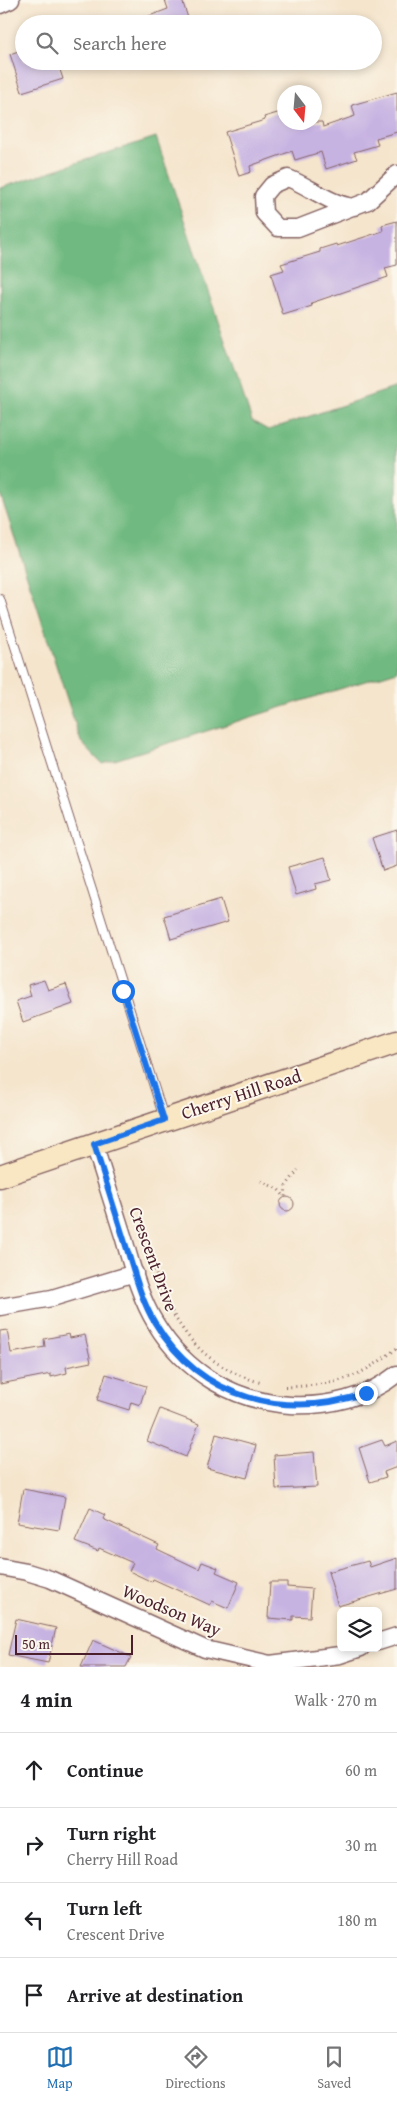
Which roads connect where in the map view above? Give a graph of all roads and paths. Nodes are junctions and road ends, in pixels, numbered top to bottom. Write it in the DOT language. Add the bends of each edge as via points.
graph roads {
  1 [pos="11,0"];
  2 [pos="0,6"];
  3 [pos="397,174"];
  4 [pos="354,207"];
  5 [pos="0,599"];
  6 [pos="397,1042"];
  7 [pos="164,1120"];
  8 [pos="94,1144"];
  9 [pos="298,1170"];
  10 [pos="0,1176"];
  11 [pos="261,1181"];
  12 [pos="148,1251"];
  13 [pos="134,1273"];
  14 [pos="0,1307"];
  15 [pos="397,1348"];
  16 [pos="397,1374"];
  17 [pos="267,1384"];
  18 [pos="282,1388"];
  19 [pos="0,1567"];
  20 [pos="397,1636"];
  21 [pos="382,1641"];
  22 [pos="349,1652"];
  23 [pos="270,1666"];
  1 -- 2 [label="street"];
  3 -- 4 [label="street" via="368,201"];
  4 -- 4 [label="street" via="298,228 278,228 264,213 263,196 272,185 288,178 329,200"];
  5 -- 7 [label="lane"];
  6 -- 7 [label="main road, Cherry Hill Road"];
  7 -- 8 [label="main road, Cherry Hill Road"];
  8 -- 10 [label="main road, Cherry Hill Road"];
  8 -- 13 [label="street, Crescent Drive"];
  9 -- 11 [label="path" via="286,1186 285,1197 278,1189"];
  12 -- 17 [label="path" via="165,1300 178,1325 192,1342 221,1365"];
  13 -- 14 [label="street" via="52,1298"];
  13 -- 16 [label="street, Crescent Drive" via="152,1317 172,1348 199,1373 232,1392 280,1404 316,1405 366,1393"];
  15 -- 18 [label="path" via="364,1372 337,1382"];
  19 -- 23 [label="street, Woodson Way" via="50,1579 206,1649"];
  20 -- 21 [label="street"];
  22 -- 23 [label="street, Woodson Way"];
}
